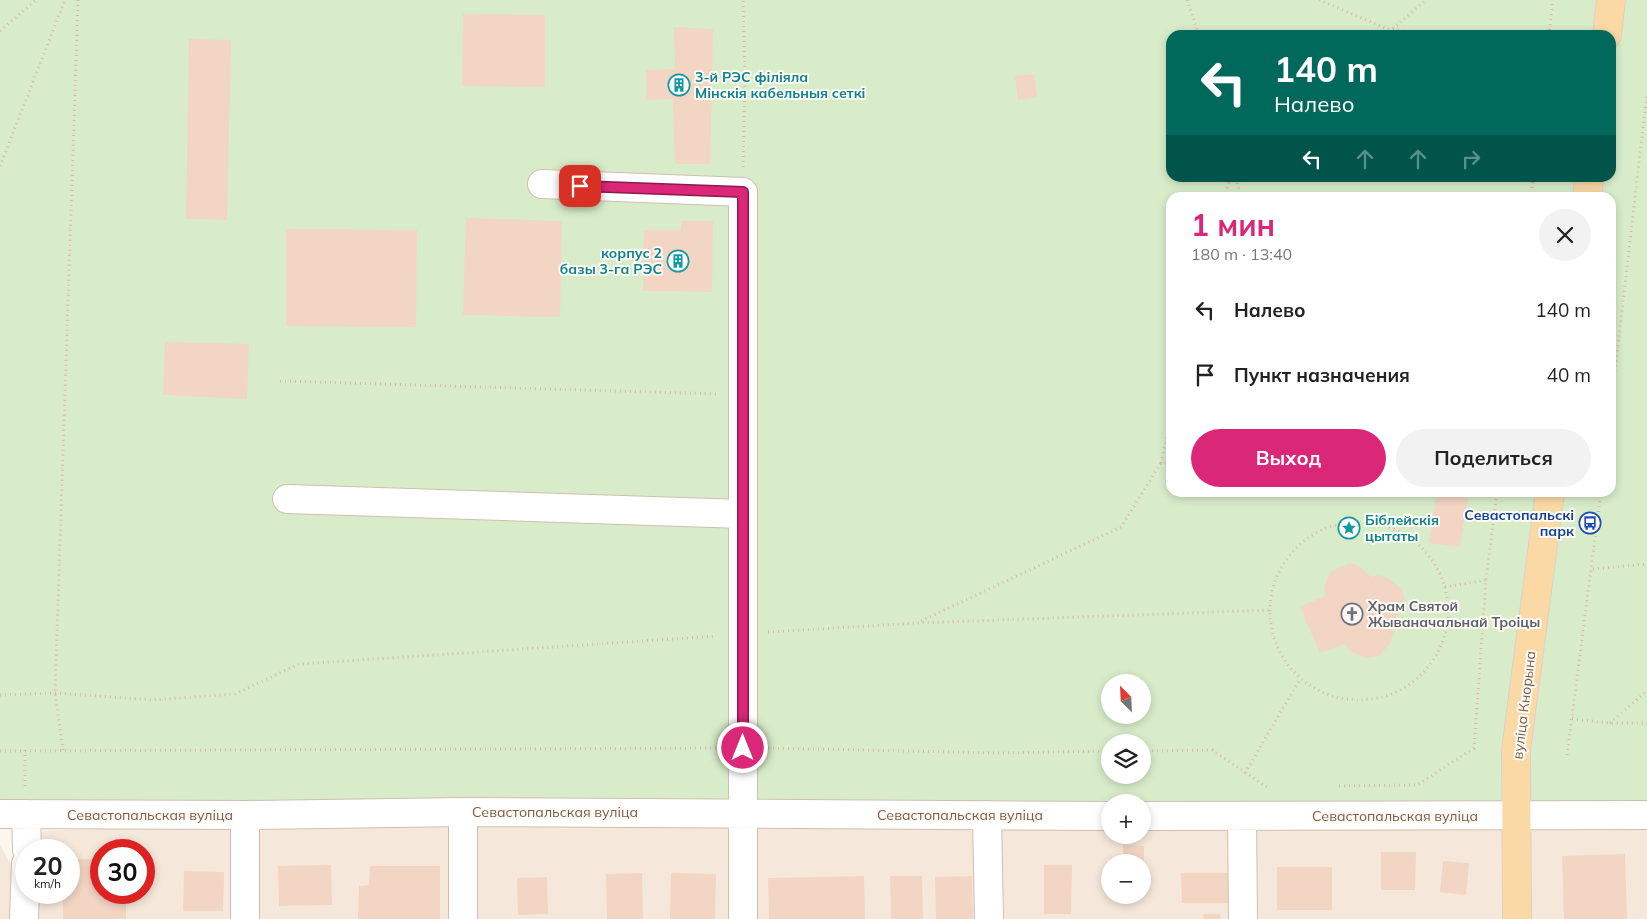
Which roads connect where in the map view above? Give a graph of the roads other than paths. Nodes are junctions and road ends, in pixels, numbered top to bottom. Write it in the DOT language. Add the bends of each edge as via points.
graph roads {
  1 [pos="1612,0"];
  2 [pos="1608,30"];
  3 [pos="542,184"];
  4 [pos="1549,497"];
  5 [pos="287,499"];
  6 [pos="743,514"];
  7 [pos="463,812"];
  8 [pos="13,814"];
  9 [pos="742,814"];
  10 [pos="245,815"];
  11 [pos="987,815"];
  12 [pos="1101,816"];
  13 [pos="1151,816"];
  14 [pos="1517,816"];
  15 [pos="1647,816"];
  16 [pos="1242,817"];
  17 [pos="23,839"];
  18 [pos="25,904"];
  19 [pos="24,919"];
  20 [pos="245,919"];
  21 [pos="463,919"];
  22 [pos="743,919"];
  23 [pos="989,919"];
  24 [pos="1243,919"];
  25 [pos="1517,919"];
  1 -- 2 [label="main road"];
  3 -- 6 [label="street" via="743,192"];
  4 -- 14 [label="main road, вуліца Кнорына" via="1516,750"];
  5 -- 6 [label="street"];
  6 -- 9 [label="street"];
  7 -- 9 [label="street, Севастопальская вуліца"];
  7 -- 10 [label="street, Севастопальская вуліца"];
  7 -- 21 [label="street"];
  8 -- 10 [label="street, Севастопальская вуліца"];
  8 -- 17 [label="street"];
  9 -- 11 [label="street, Севастопальская вуліца"];
  9 -- 22 [label="street" via="752,891"];
  10 -- 20 [label="street"];
  11 -- 12 [label="street, Севастопальская вуліца"];
  11 -- 23 [label="street"];
  13 -- 16 [label="street, Севастопальская вуліца"];
  14 -- 15 [label="street, Севастопальская вуліца"];
  14 -- 16 [label="street, Севастопальская вуліца"];
  14 -- 25 [label="main road, вуліца Кнорына"];
  16 -- 24 [label="street"];
  18 -- 19 [label="street"];
}
